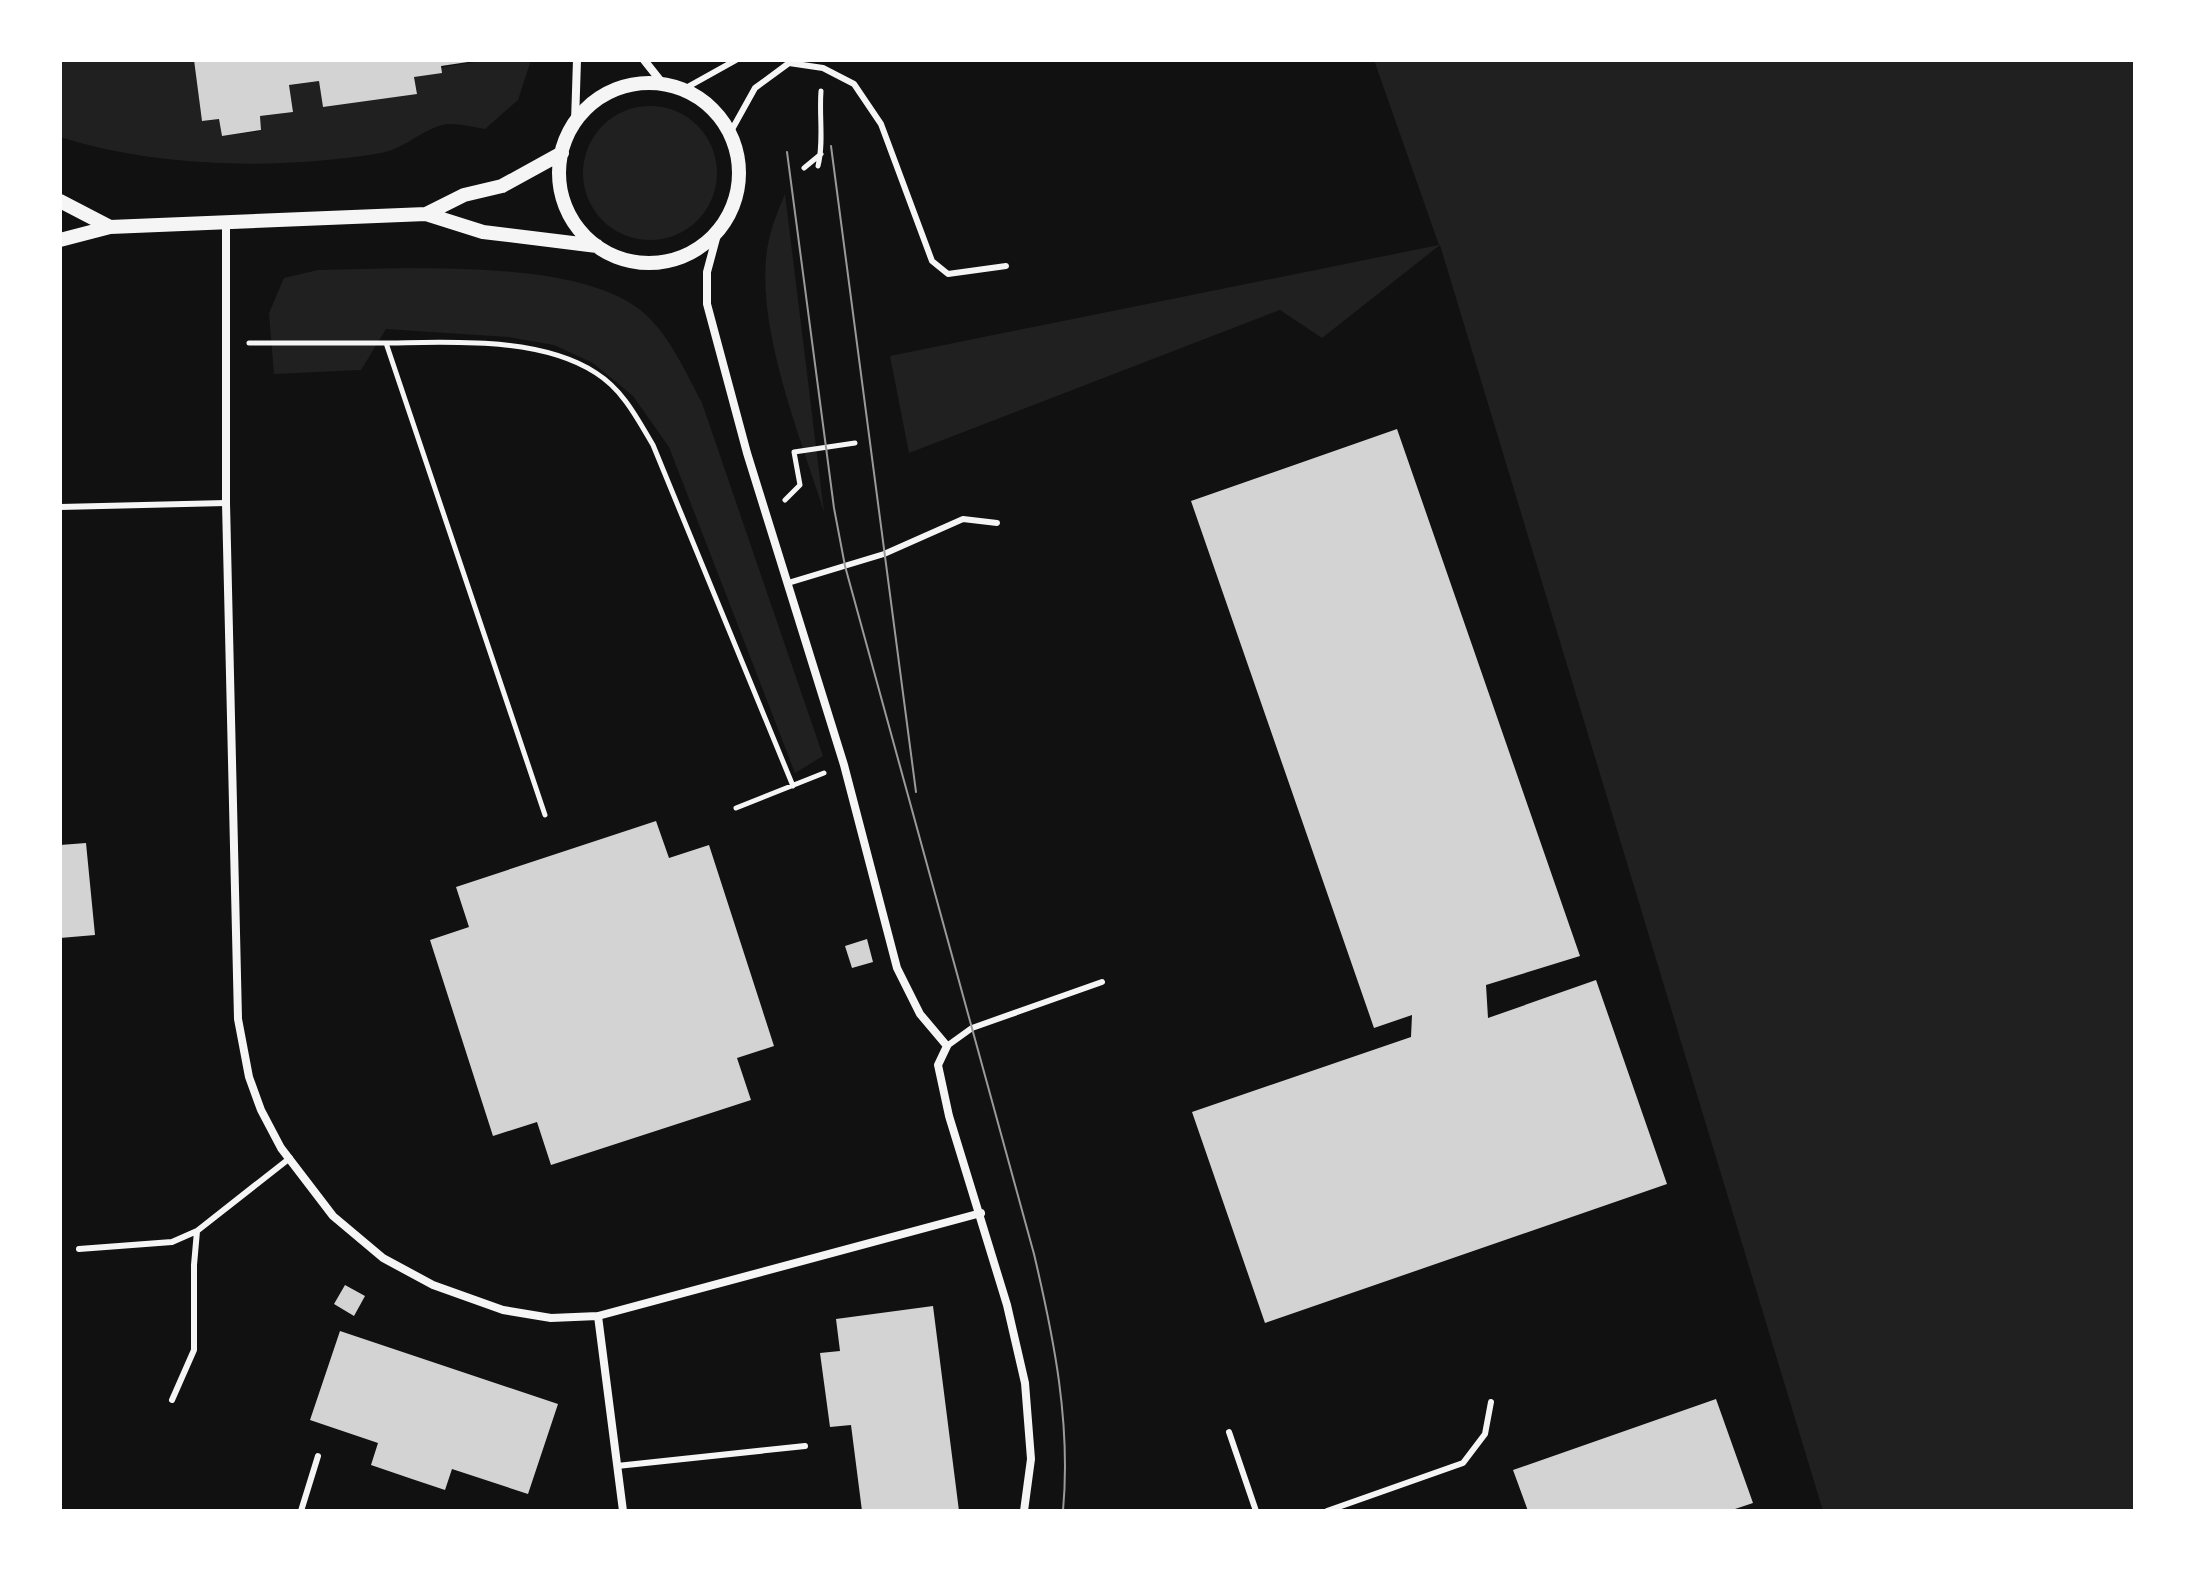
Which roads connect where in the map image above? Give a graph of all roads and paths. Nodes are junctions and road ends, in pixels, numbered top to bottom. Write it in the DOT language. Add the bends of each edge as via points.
graph roads {
  1 [pos="577,60"];
  2 [pos="644,60"];
  3 [pos="736,60"];
  4 [pos="823,68"];
  5 [pos="663,84"];
  6 [pos="684,89"];
  7 [pos="575,122"];
  8 [pos="730,133"];
  9 [pos="562,153"];
  10 [pos="821,154"];
  11 [pos="818,166"];
  12 [pos="804,168"];
  13 [pos="60,201"];
  14 [pos="426,214"];
  15 [pos="226,223"];
  16 [pos="110,227"];
  17 [pos="718,231"];
  18 [pos="60,240"];
  19 [pos="597,246"];
  20 [pos="1006,266"];
  21 [pos="224,343"];
  22 [pos="386,343"];
  23 [pos="855,443"];
  24 [pos="226,503"];
  25 [pos="60,507"];
  26 [pos="768,518"];
  27 [pos="997,523"];
  28 [pos="788,583"];
  29 [pos="844,765"];
  30 [pos="793,786"];
  31 [pos="736,808"];
  32 [pos="545,815"];
  33 [pos="1102,982"];
  34 [pos="947,1046"];
  35 [pos="290,1158"];
  36 [pos="981,1213"];
  37 [pos="197,1231"];
  38 [pos="79,1249"];
  39 [pos="598,1316"];
  40 [pos="172,1400"];
  41 [pos="1491,1402"];
  42 [pos="1229,1432"];
  43 [pos="805,1446"];
  44 [pos="318,1456"];
  45 [pos="617,1466"];
  46 [pos="301,1511"];
  47 [pos="623,1511"];
  48 [pos="1024,1511"];
  49 [pos="1256,1511"];
  50 [pos="1327,1511"];
  1 -- 7 [label="street"];
  2 -- 5 [label="street"];
  3 -- 6 [label="lane"];
  4 -- 8 [label="lane" via="789,63 755,88"];
  4 -- 10 [label="path"];
  4 -- 20 [label="lane" via="854,84 881,124 932,261 948,274"];
  5 -- 6 [label="street"];
  5 -- 7 [label="street" via="638,83 614,90"];
  6 -- 8 [label="street" via="711,107"];
  7 -- 9 [label="street"];
  8 -- 17 [label="street" via="739,184"];
  9 -- 14 [label="street" via="502,186 464,195"];
  9 -- 19 [label="street" via="559,179 565,205"];
  10 -- 11 [label="path"];
  10 -- 12 [label="path"];
  13 -- 16 [label="street"];
  14 -- 15 [label="street"];
  14 -- 19 [label="street" via="483,232"];
  15 -- 16 [label="street"];
  15 -- 21 [label="street"];
  16 -- 18 [label="street"];
  17 -- 19 [label="street" via="692,252 660,263 627,261"];
  17 -- 26 [label="street" via="707,272 707,304"];
  21 -- 22 [label="path"];
  21 -- 24 [label="street"];
  22 -- 30 [label="path" via="517,346 559,356 596,373 629,403 653,445"];
  22 -- 32 [label="path"];
  23 -- 26 [label="path" via="794,452 800,485"];
  24 -- 25 [label="lane"];
  24 -- 35 [label="street" via="238,1019 261,1110"];
  26 -- 28 [label="street"];
  27 -- 28 [label="lane" via="963,519 884,554"];
  28 -- 29 [label="street"];
  29 -- 30 [label="path"];
  29 -- 34 [label="street" via="897,968 920,1014"];
  30 -- 31 [label="path"];
  33 -- 34 [label="lane" via="972,1028"];
  34 -- 36 [label="street" via="938,1065"];
  35 -- 37 [label="lane"];
  35 -- 39 [label="street" via="333,1216 383,1258 433,1285 503,1310 551,1318"];
  36 -- 39 [label="street"];
  36 -- 48 [label="street" via="1025,1383 1031,1459"];
  37 -- 38 [label="lane" via="172,1242"];
  37 -- 40 [label="lane" via="194,1350"];
  39 -- 45 [label="street"];
  41 -- 50 [label="lane" via="1485,1434 1463,1463"];
  42 -- 49 [label="lane"];
  43 -- 45 [label="lane"];
  44 -- 46 [label="lane"];
  45 -- 47 [label="street"];
}
